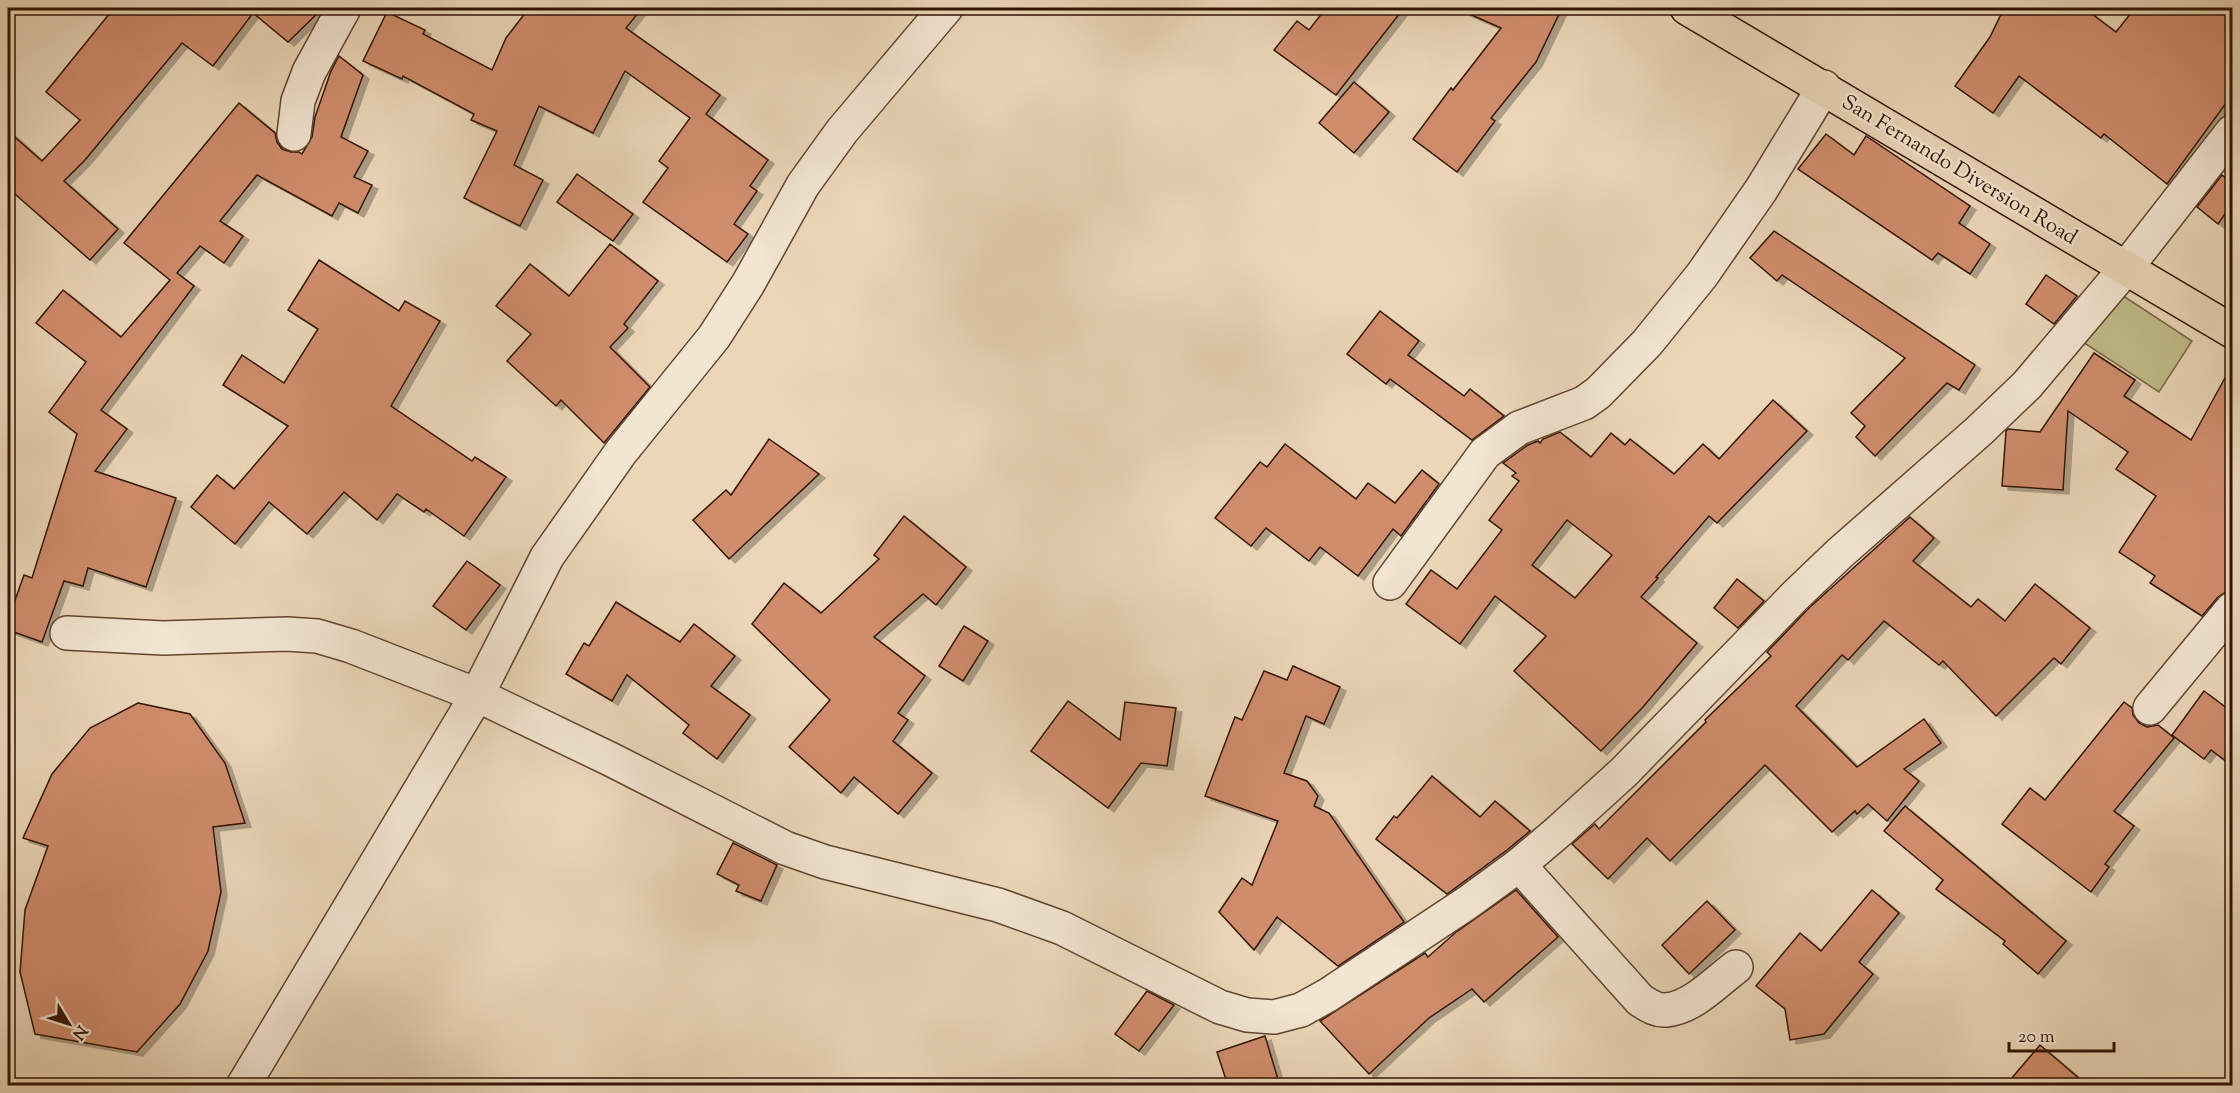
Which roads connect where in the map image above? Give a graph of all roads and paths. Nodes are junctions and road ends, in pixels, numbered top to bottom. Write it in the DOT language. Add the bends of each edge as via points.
graph roads {
  1 [pos="344,8"];
  2 [pos="946,8"];
  3 [pos="1687,8"];
  4 [pos="1824,87"];
  5 [pos="2232,132"];
  6 [pos="294,134"];
  7 [pos="2126,268"];
  8 [pos="2232,332"];
  9 [pos="1390,583"];
  10 [pos="2232,609"];
  11 [pos="67,633"];
  12 [pos="477,695"];
  13 [pos="2150,708"];
  14 [pos="1519,865"];
  15 [pos="1736,967"];
  16 [pos="243,1086"];
  1 -- 6 [label="street" via="309,72 298,101"];
  2 -- 12 [label="street" via="842,131 803,185 714,337 621,452 547,557"];
  3 -- 4 [label="highway, San Fernando Diversion Road"];
  4 -- 7 [label="highway, San Fernando Diversion Road"];
  4 -- 9 [label="street" via="1754,200 1702,275 1647,343 1584,403 1519,428 1485,453"];
  5 -- 7 [label="street"];
  7 -- 8 [label="highway, San Fernando Diversion Road"];
  7 -- 14 [label="street" via="2027,385 1818,574 1624,772"];
  10 -- 13 [label="street"];
  11 -- 12 [label="street" via="163,638 317,636"];
  12 -- 14 [label="street" via="785,848 825,862 998,905 1051,924 1220,1007 1247,1015 1274,1017 1302,1010"];
  12 -- 16 [label="street"];
  14 -- 15 [label="street" via="1649,1006 1668,1010 1688,1003"];
}
